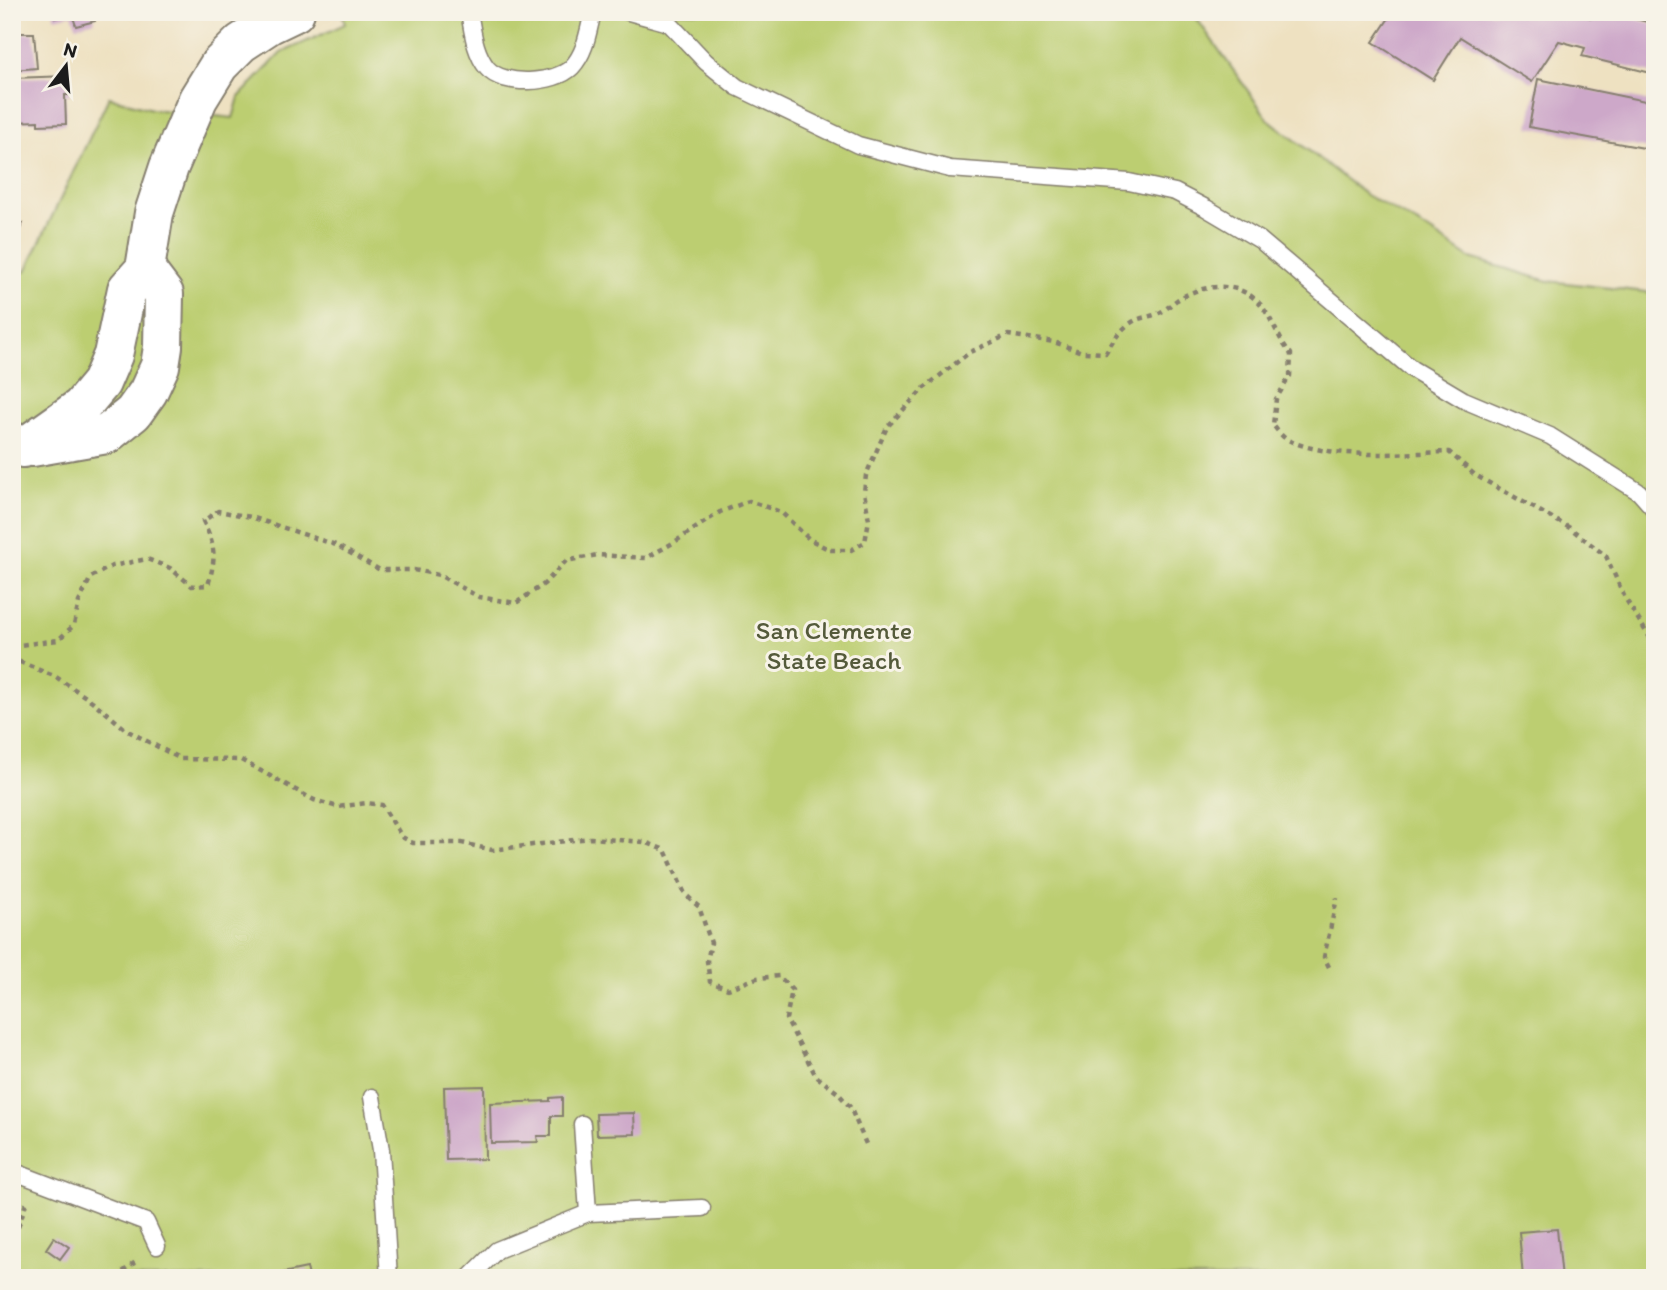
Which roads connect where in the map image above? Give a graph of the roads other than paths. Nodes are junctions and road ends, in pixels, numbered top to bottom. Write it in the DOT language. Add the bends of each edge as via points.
graph roads {
  1 [pos="295,12"];
  2 [pos="469,12"];
  3 [pos="593,12"];
  4 [pos="629,12"];
  5 [pos="665,18"];
  6 [pos="17,449"];
  7 [pos="1647,493"];
  8 [pos="1655,510"];
  9 [pos="372,1097"];
  10 [pos="582,1124"];
  11 [pos="12,1171"];
  12 [pos="702,1208"];
  13 [pos="588,1213"];
  14 [pos="157,1247"];
  15 [pos="389,1278"];
  16 [pos="469,1278"];
  1 -- 6 [label="street" via="242,43 219,65 198,99 169,167 153,213 145,269 127,289 113,355 101,383 81,407"];
  2 -- 3 [label="lane" via="476,51 489,71 512,80 541,81 570,68 584,48"];
  4 -- 5 [label="lane"];
  5 -- 7 [label="lane" via="737,87 858,145 950,169 1129,182 1175,192 1260,240 1412,369 1464,400 1550,436"];
  7 -- 8 [label="lane"];
  9 -- 15 [label="lane" via="381,1150"];
  10 -- 13 [label="lane"];
  11 -- 14 [label="lane" via="146,1222"];
  12 -- 13 [label="lane"];
  13 -- 16 [label="lane" via="497,1251"];
}
